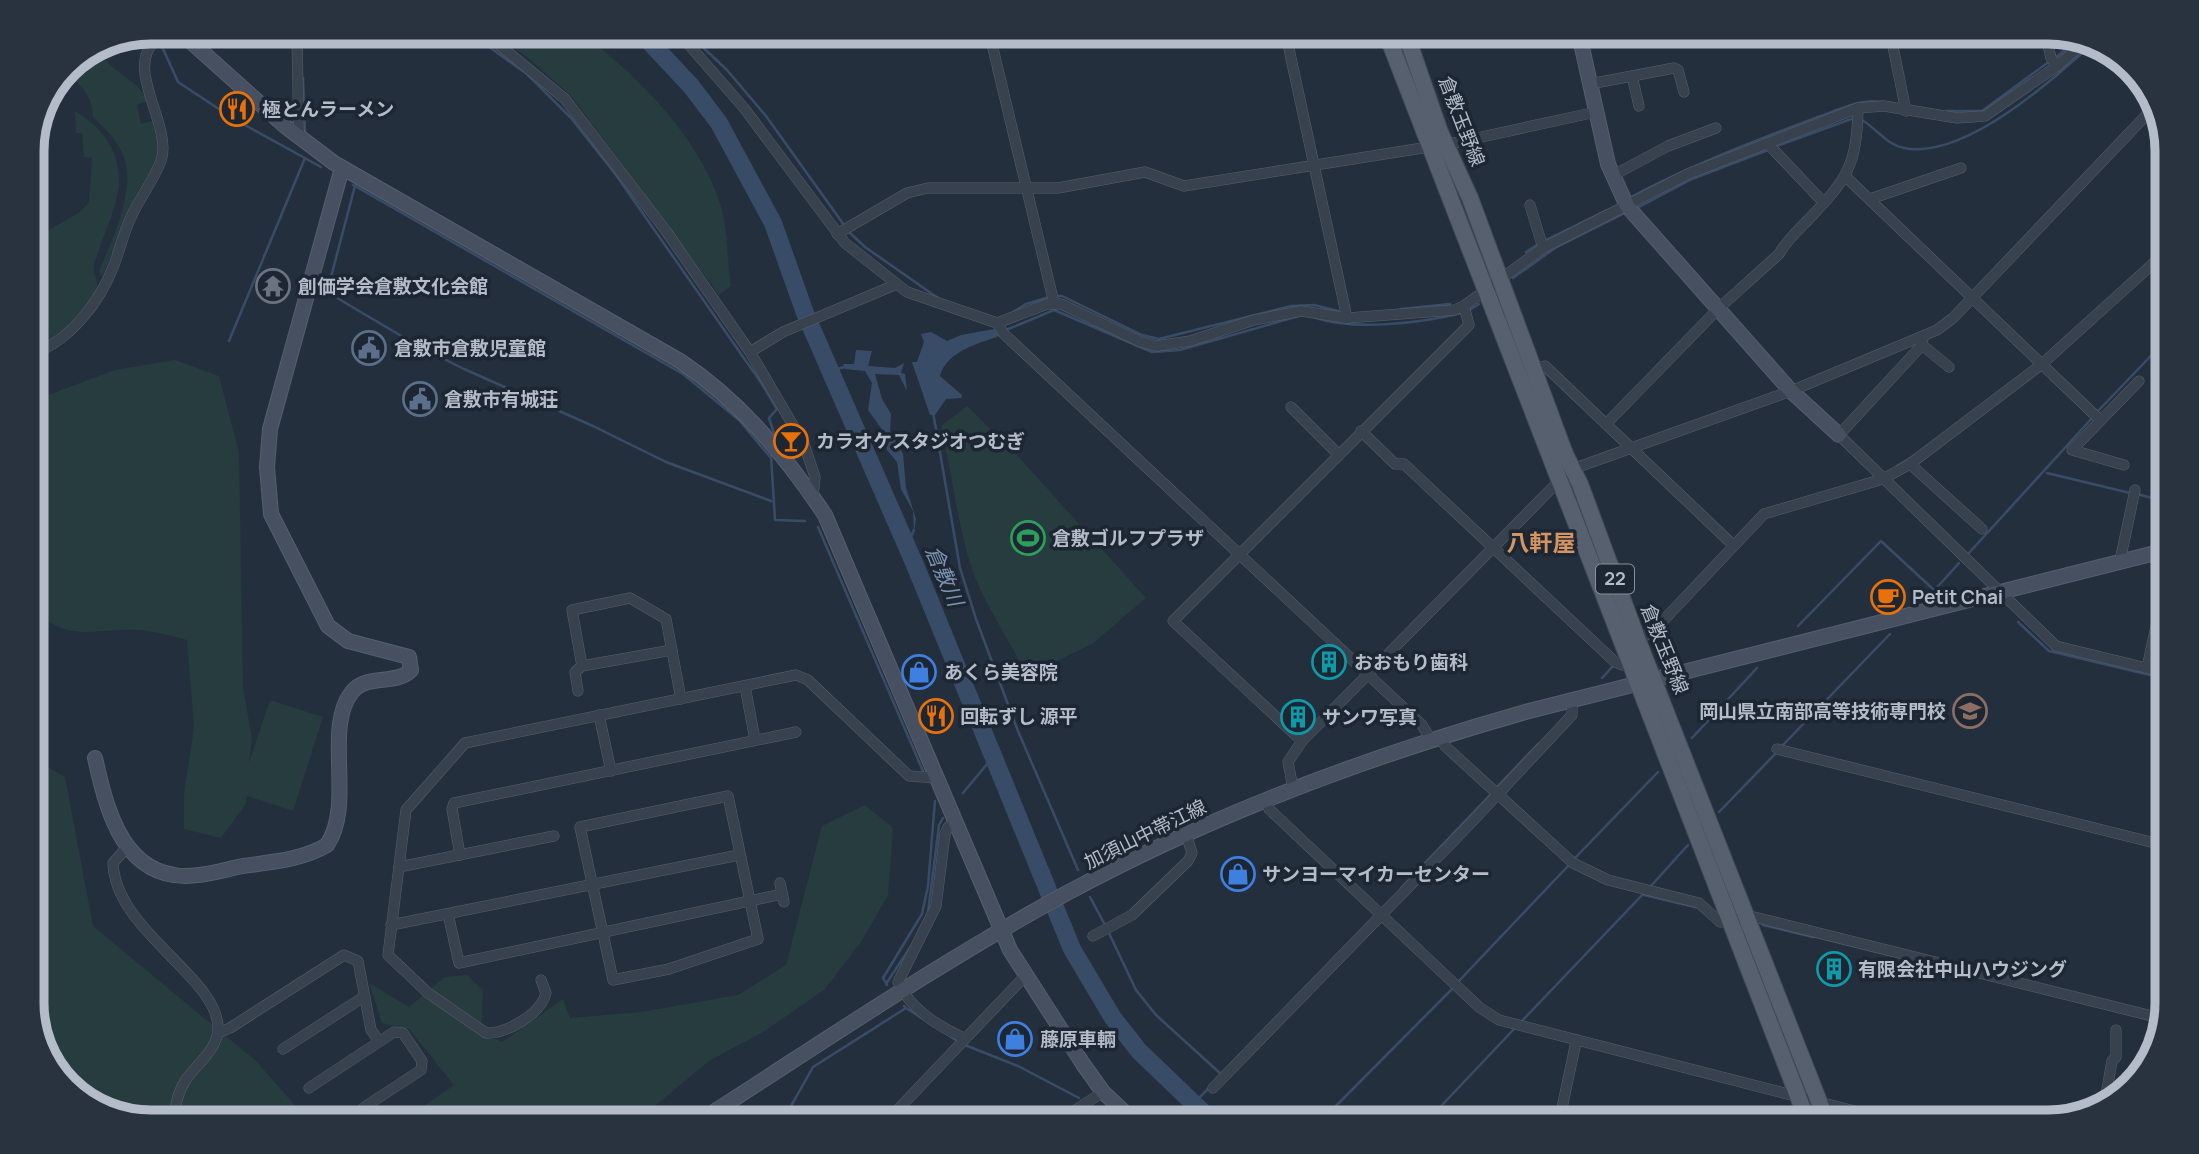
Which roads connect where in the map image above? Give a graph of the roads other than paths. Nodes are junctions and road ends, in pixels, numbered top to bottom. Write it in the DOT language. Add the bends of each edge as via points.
graph roads {
  1 [pos="153,44"];
  2 [pos="194,44"];
  3 [pos="297,44"];
  4 [pos="499,44"];
  5 [pos="688,44"];
  6 [pos="992,44"];
  7 [pos="1288,44"];
  8 [pos="1392,44"];
  9 [pos="1409,44"];
  10 [pos="1581,44"];
  11 [pos="1893,44"];
  12 [pos="2049,44"];
  13 [pos="2076,47"];
  14 [pos="2054,62"];
  15 [pos="1632,76"];
  16 [pos="1590,84"];
  17 [pos="1684,92"];
  18 [pos="1639,106"];
  19 [pos="1906,107"];
  20 [pos="1596,112"];
  21 [pos="2148,113"];
  22 [pos="1858,114"];
  23 [pos="2146,115"];
  24 [pos="2151,120"];
  25 [pos="1716,128"];
  26 [pos="299,137"];
  27 [pos="1438,144"];
  28 [pos="1771,146"];
  29 [pos="1314,165"];
  30 [pos="342,168"];
  31 [pos="1961,168"];
  32 [pos="1612,176"];
  33 [pos="1846,177"];
  34 [pos="1027,188"];
  35 [pos="1870,200"];
  36 [pos="1824,203"];
  37 [pos="1530,205"];
  38 [pos="1630,210"];
  39 [pos="843,230"];
  40 [pos="1542,244"];
  41 [pos="2155,261"];
  42 [pos="897,284"];
  43 [pos="1492,286"];
  44 [pos="1973,297"];
  45 [pos="1053,299"];
  46 [pos="1718,309"];
  47 [pos="1466,310"];
  48 [pos="1347,314"];
  49 [pos="1001,329"];
  50 [pos="1923,341"];
  51 [pos="44,346"];
  52 [pos="750,352"];
  53 [pos="2040,362"];
  54 [pos="1949,367"];
  55 [pos="1535,369"];
  56 [pos="2139,381"];
  57 [pos="1791,391"];
  58 [pos="1291,407"];
  59 [pos="2100,420"];
  60 [pos="1606,423"];
  61 [pos="1361,431"];
  62 [pos="1839,435"];
  63 [pos="1632,447"];
  64 [pos="1339,455"];
  65 [pos="1910,464"];
  66 [pos="2124,465"];
  67 [pos="1566,475"];
  68 [pos="1883,479"];
  69 [pos="2135,490"];
  70 [pos="813,497"];
  71 [pos="1982,529"];
  72 [pos="1492,545"];
  73 [pos="1733,545"];
  74 [pos="2155,553"];
  75 [pos="1239,554"];
  76 [pos="2120,561"];
  77 [pos="1999,592"];
  78 [pos="2155,631"];
  79 [pos="1638,641"];
  80 [pos="672,650"];
  81 [pos="1622,664"];
  82 [pos="582,666"];
  83 [pos="2147,668"];
  84 [pos="2155,670"];
  85 [pos="1368,674"];
  86 [pos="1654,678"];
  87 [pos="1638,683"];
  88 [pos="745,686"];
  89 [pos="578,691"];
  90 [pos="681,699"];
  91 [pos="1572,701"];
  92 [pos="599,715"];
  93 [pos="796,732"];
  94 [pos="1436,739"];
  95 [pos="755,740"];
  96 [pos="1302,741"];
  97 [pos="1779,750"];
  98 [pos="95,758"];
  99 [pos="611,771"];
  100 [pos="937,778"];
  101 [pos="1293,788"];
  102 [pos="1494,792"];
  103 [pos="1265,800"];
  104 [pos="956,824"];
  105 [pos="1186,834"];
  106 [pos="554,836"];
  107 [pos="2155,843"];
  108 [pos="128,846"];
  109 [pos="460,855"];
  110 [pos="739,855"];
  111 [pos="399,867"];
  112 [pos="780,883"];
  113 [pos="592,885"];
  114 [pos="750,902"];
  115 [pos="1379,912"];
  116 [pos="448,915"];
  117 [pos="1739,919"];
  118 [pos="391,925"];
  119 [pos="1002,930"];
  120 [pos="1101,932"];
  121 [pos="602,934"];
  122 [pos="1025,976"];
  123 [pos="541,980"];
  124 [pos="902,991"];
  125 [pos="365,996"];
  126 [pos="2154,1017"];
  127 [pos="2116,1030"];
  128 [pos="218,1033"];
  129 [pos="379,1041"];
  130 [pos="962,1041"];
  131 [pos="1576,1042"];
  132 [pos="283,1049"];
  133 [pos="309,1088"];
  134 [pos="1213,1088"];
  135 [pos="1103,1092"];
  136 [pos="2106,1093"];
  137 [pos="1799,1098"];
  138 [pos="1820,1103"];
  139 [pos="175,1110"];
  140 [pos="362,1110"];
  141 [pos="717,1110"];
  142 [pos="897,1110"];
  143 [pos="1076,1110"];
  144 [pos="1122,1110"];
  145 [pos="1562,1110"];
  146 [pos="1804,1110"];
  147 [pos="1823,1110"];
  148 [pos="1848,1110"];
  1 -- 51 [label="street" via="144,64 162,157 131,216 113,268 89,310 79,323"];
  2 -- 26 [label="street"];
  3 -- 26 [label="street"];
  4 -- 52 [label="street" via="543,78 583,121"];
  5 -- 39 [label="street"];
  6 -- 34 [label="street"];
  7 -- 29 [label="street"];
  8 -- 27 [label="main road, 倉敷玉野線 / 22"];
  9 -- 27 [label="main road, 倉敷玉野線 / 22"];
  10 -- 16 [label="street"];
  11 -- 19 [label="street"];
  12 -- 14 [label="street"];
  13 -- 14 [label="street"];
  14 -- 19 [label="street" via="1985,116 1967,119"];
  15 -- 16 [label="street"];
  15 -- 17 [label="street" via="1674,68"];
  15 -- 18 [label="street"];
  16 -- 20 [label="street"];
  19 -- 22 [label="street" via="1884,106"];
  20 -- 27 [label="street"];
  20 -- 32 [label="street"];
  21 -- 23 [label="street"];
  22 -- 28 [label="street"];
  22 -- 33 [label="street" via="1856,151"];
  23 -- 24 [label="street"];
  23 -- 44 [label="street"];
  25 -- 32 [label="street" via="1668,146"];
  26 -- 30 [label="street"];
  27 -- 29 [label="street"];
  27 -- 43 [label="main road, 倉敷玉野線 / 22" via="1470,198"];
  28 -- 36 [label="street"];
  28 -- 38 [label="street" via="1688,174"];
  29 -- 34 [label="street" via="1184,186 1145,172 1077,185"];
  29 -- 48 [label="street"];
  30 -- 70 [label="street" via="704,377 752,420"];
  30 -- 108 [label="street" via="270,429 271,513 328,626 348,641 409,657 411,670 404,677 364,682 342,708 336,826 327,845 302,856 183,876 146,864"];
  31 -- 35 [label="street"];
  32 -- 38 [label="street"];
  33 -- 35 [label="street"];
  33 -- 36 [label="street"];
  34 -- 39 [label="street" via="928,188 907,193"];
  34 -- 45 [label="street"];
  35 -- 44 [label="street"];
  36 -- 46 [label="street" via="1780,254"];
  37 -- 40 [label="street"];
  38 -- 40 [label="street"];
  38 -- 46 [label="street"];
  39 -- 42 [label="street" via="855,252"];
  40 -- 43 [label="street"];
  41 -- 53 [label="street"];
  42 -- 49 [label="street"];
  42 -- 52 [label="street" via="783,332"];
  43 -- 47 [label="street"];
  43 -- 55 [label="main road, 倉敷玉野線 / 22"];
  43 -- 67 [label="main road, 倉敷玉野線 / 22"];
  44 -- 50 [label="street"];
  44 -- 53 [label="street"];
  45 -- 48 [label="street" via="1157,346 1301,311"];
  45 -- 49 [label="street"];
  46 -- 57 [label="street"];
  46 -- 60 [label="street"];
  47 -- 48 [label="street"];
  47 -- 61 [label="street" via="1469,325"];
  49 -- 75 [label="street"];
  50 -- 54 [label="street"];
  50 -- 57 [label="street"];
  50 -- 62 [label="street"];
  52 -- 70 [label="street" via="804,444 815,477"];
  53 -- 59 [label="street"];
  53 -- 65 [label="street"];
  55 -- 60 [label="street" via="1545,366"];
  55 -- 67 [label="main road, 倉敷玉野線 / 22"];
  56 -- 59 [label="street"];
  57 -- 62 [label="street"];
  57 -- 63 [label="street"];
  58 -- 64 [label="street"];
  59 -- 66 [label="street" via="2072,450"];
  60 -- 63 [label="street"];
  61 -- 64 [label="street"];
  61 -- 72 [label="street"];
  62 -- 68 [label="street"];
  63 -- 67 [label="street"];
  63 -- 73 [label="street"];
  64 -- 75 [label="street"];
  65 -- 68 [label="street"];
  65 -- 71 [label="street"];
  67 -- 72 [label="street"];
  67 -- 79 [label="main road, 倉敷玉野線 / 22"];
  67 -- 87 [label="main road, 倉敷玉野線 / 22"];
  68 -- 73 [label="street" via="1773,510"];
  68 -- 77 [label="street"];
  69 -- 76 [label="street"];
  70 -- 100 [label="street" via="835,536"];
  72 -- 81 [label="street"];
  72 -- 85 [label="street"];
  73 -- 79 [label="street" via="1652,632"];
  74 -- 76 [label="street, 加須山中帯江線"];
  75 -- 85 [label="street"];
  75 -- 96 [label="street" via="1173,621"];
  76 -- 77 [label="street, 加須山中帯江線"];
  77 -- 83 [label="street" via="2056,646"];
  77 -- 86 [label="street, 加須山中帯江線"];
  78 -- 83 [label="street"];
  79 -- 86 [label="main road, 倉敷玉野線 / 22"];
  80 -- 82 [label="street"];
  80 -- 82 [label="street" via="666,620 630,598 572,610"];
  80 -- 90 [label="street"];
  82 -- 89 [label="street" via="575,672"];
  83 -- 84 [label="street"];
  85 -- 94 [label="street"];
  85 -- 96 [label="street"];
  86 -- 87 [label="street, 加須山中帯江線"];
  86 -- 117 [label="main road, 倉敷玉野線 / 22"];
  87 -- 91 [label="street, 加須山中帯江線"];
  87 -- 117 [label="main road, 倉敷玉野線 / 22"];
  88 -- 90 [label="street"];
  88 -- 95 [label="street"];
  88 -- 100 [label="street" via="803,676 909,776"];
  90 -- 92 [label="street"];
  91 -- 94 [label="street, 加須山中帯江線"];
  91 -- 102 [label="street" via="1572,715"];
  92 -- 99 [label="street"];
  92 -- 111 [label="street" via="465,743 457,749 406,810"];
  93 -- 95 [label="street"];
  94 -- 101 [label="street, 加須山中帯江線"];
  94 -- 102 [label="street"];
  95 -- 99 [label="street"];
  96 -- 101 [label="street" via="1288,762"];
  97 -- 107 [label="street"];
  98 -- 108 [label="street" via="108,813"];
  99 -- 109 [label="street" via="454,803"];
  100 -- 104 [label="street"];
  101 -- 103 [label="street, 加須山中帯江線"];
  102 -- 115 [label="street"];
  102 -- 117 [label="street" via="1573,863 1608,880 1699,903 1715,920"];
  103 -- 105 [label="street, 加須山中帯江線"];
  103 -- 115 [label="street" via="1269,809"];
  104 -- 119 [label="street"];
  104 -- 124 [label="street" via="945,834 936,906 899,975"];
  105 -- 119 [label="street, 加須山中帯江線"];
  105 -- 120 [label="street" via="1192,853 1188,861 1132,915"];
  106 -- 109 [label="street"];
  108 -- 128 [label="street" via="113,863 120,895 213,1005"];
  109 -- 111 [label="street"];
  110 -- 113 [label="street"];
  110 -- 113 [label="street" via="728,796 580,827"];
  110 -- 114 [label="street"];
  111 -- 118 [label="street"];
  112 -- 114 [label="street" via="783,898"];
  113 -- 116 [label="street"];
  113 -- 121 [label="street"];
  114 -- 121 [label="street"];
  114 -- 121 [label="street" via="758,939 669,969 613,980"];
  115 -- 131 [label="street" via="1489,1014 1516,1027"];
  115 -- 134 [label="street"];
  116 -- 118 [label="street"];
  116 -- 121 [label="street" via="459,963"];
  117 -- 126 [label="street"];
  117 -- 137 [label="main road, 倉敷玉野線 / 22"];
  117 -- 138 [label="main road, 倉敷玉野線 / 22"];
  118 -- 123 [label="street" via="390,960 485,1033 514,1027 541,1003 546,993"];
  119 -- 122 [label="street"];
  119 -- 124 [label="street, 加須山中帯江線"];
  122 -- 130 [label="street"];
  122 -- 135 [label="street"];
  124 -- 130 [label="street" via="930,1019"];
  124 -- 141 [label="street, 加須山中帯江線"];
  125 -- 128 [label="street" via="358,961 344,954"];
  125 -- 129 [label="street" via="371,1030"];
  125 -- 132 [label="street"];
  127 -- 136 [label="street" via="2116,1057"];
  128 -- 139 [label="street" via="215,1044 185,1081"];
  129 -- 133 [label="street"];
  129 -- 140 [label="street" via="394,1032 403,1033 422,1061 421,1070"];
  130 -- 142 [label="street"];
  131 -- 137 [label="street"];
  131 -- 145 [label="street"];
  135 -- 143 [label="street"];
  135 -- 144 [label="street"];
  137 -- 138 [label="street"];
  137 -- 146 [label="main road, 倉敷玉野線 / 22"];
  138 -- 147 [label="main road, 倉敷玉野線 / 22"];
  138 -- 148 [label="street"];
}
